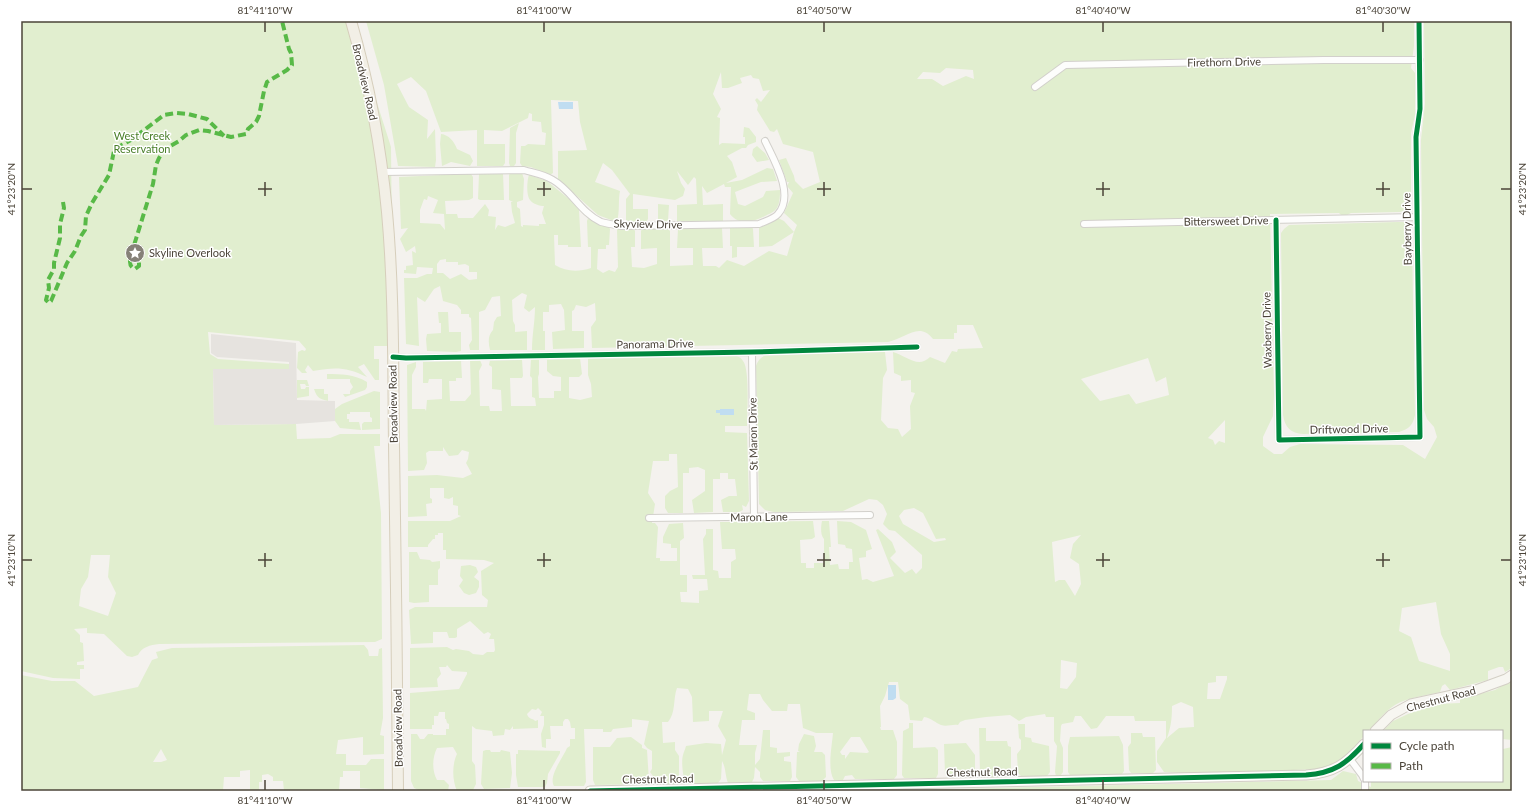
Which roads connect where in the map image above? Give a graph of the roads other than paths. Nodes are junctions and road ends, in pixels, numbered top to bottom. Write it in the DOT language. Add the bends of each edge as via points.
graph roads {
  1 [pos="351,21"];
  2 [pos="1419,21"];
  3 [pos="1420,60"];
  4 [pos="1035,87"];
  5 [pos="765,141"];
  6 [pos="382,172"];
  7 [pos="1417,217"];
  8 [pos="1276,220"];
  9 [pos="1084,224"];
  10 [pos="917,347"];
  11 [pos="752,352"];
  12 [pos="392,357"];
  13 [pos="1420,437"];
  14 [pos="1279,440"];
  15 [pos="870,515"];
  16 [pos="754,517"];
  17 [pos="649,518"];
  18 [pos="1512,675"];
  19 [pos="1376,730"];
  20 [pos="1363,745"];
  21 [pos="1350,760"];
  22 [pos="1363,779"];
  23 [pos="709,790"];
  24 [pos="398,791"];
  25 [pos="590,791"];
  1 -- 6 [label="main road, Broadview Road" via="371,103"];
  2 -- 3 [label="street, Bayberry Drive"];
  3 -- 4 [label="street, Firethorn Drive" via="1071,65 1062,67"];
  3 -- 7 [label="street, Bayberry Drive" via="1420,109 1416,137"];
  5 -- 6 [label="street, Skyview Drive" via="783,184 784,198 782,209 777,216 759,224 622,226 601,222 554,180 524,170"];
  6 -- 12 [label="main road, Broadview Road" via="390,251"];
  7 -- 8 [label="street, Bittersweet Drive"];
  7 -- 13 [label="street, Bayberry Drive"];
  8 -- 9 [label="street, Bittersweet Drive"];
  8 -- 14 [label="street, Waxberry Drive"];
  10 -- 11 [label="street, Panorama Drive"];
  11 -- 12 [label="street, Panorama Drive"];
  11 -- 16 [label="street, St Maron Drive"];
  12 -- 24 [label="main road, Broadview Road"];
  13 -- 14 [label="street, Driftwood Drive"];
  15 -- 16 [label="street, Maron Lane"];
  16 -- 17 [label="street, Maron Lane"];
  18 -- 19 [label="street, Chestnut Road" via="1476,690 1412,704 1391,715"];
  20 -- 21 [label="street, Chestnut Road"];
  21 -- 22 [label="street"];
  21 -- 23 [label="street, Chestnut Road" via="1329,771 1306,775"];
  23 -- 25 [label="street, Chestnut Road"];
}
